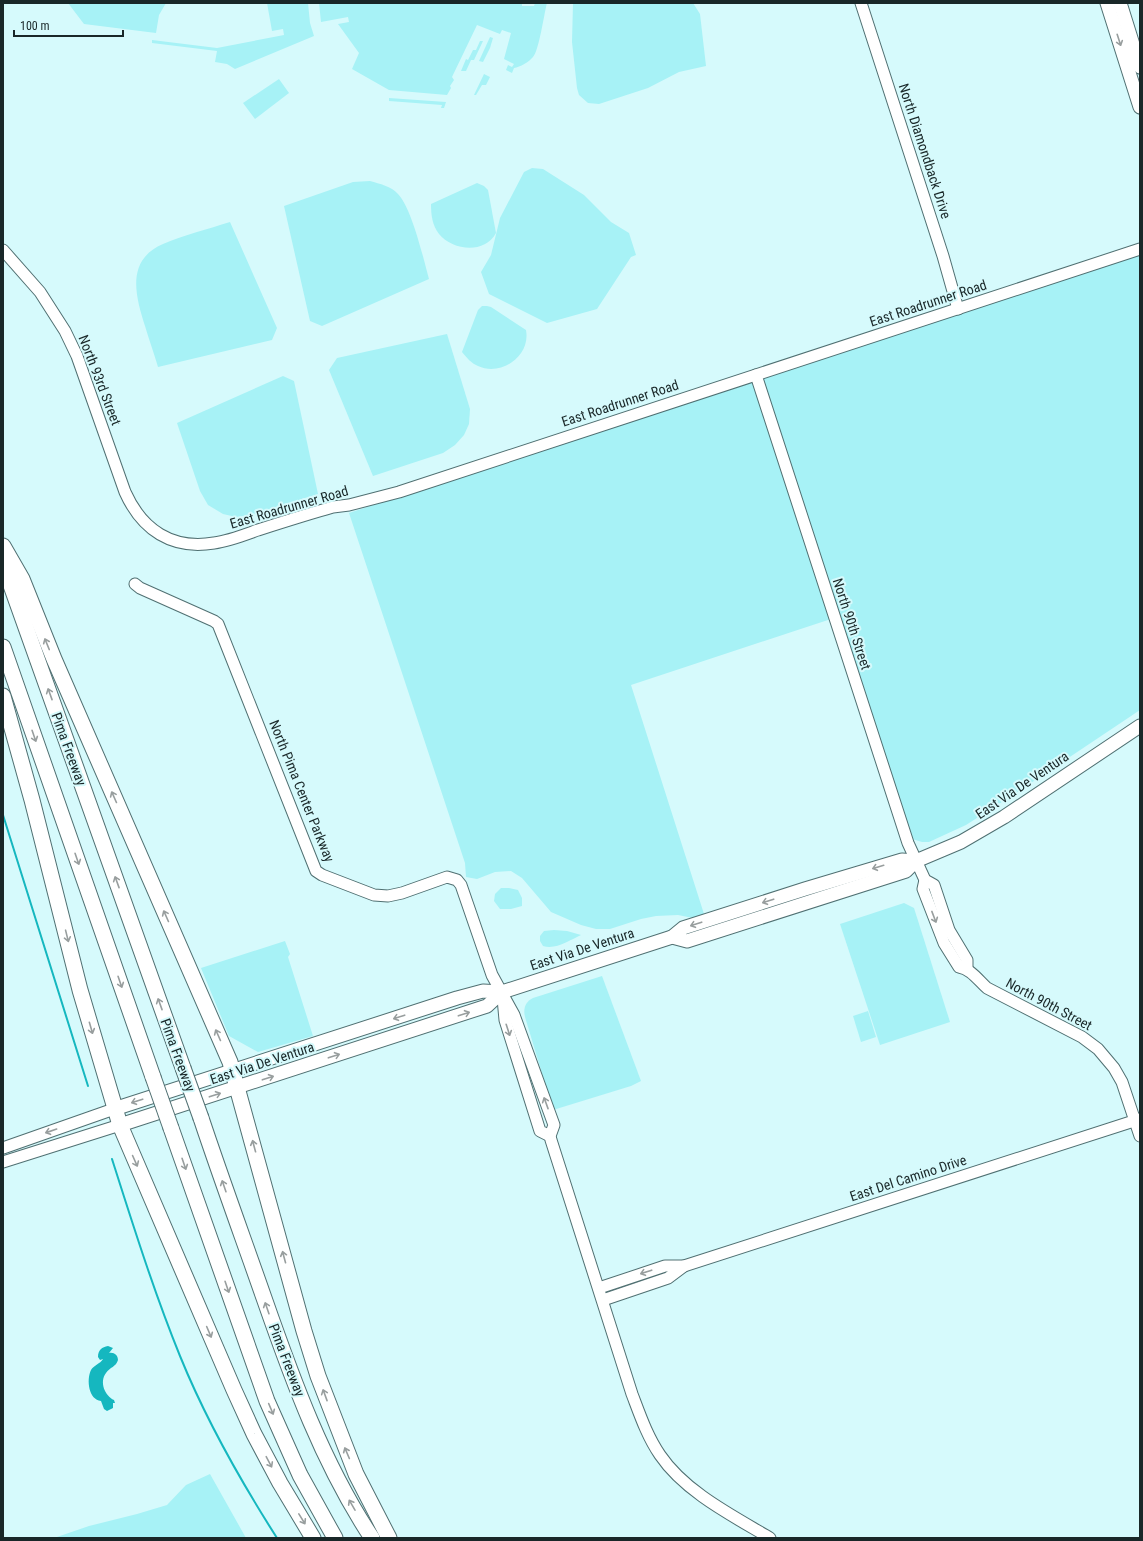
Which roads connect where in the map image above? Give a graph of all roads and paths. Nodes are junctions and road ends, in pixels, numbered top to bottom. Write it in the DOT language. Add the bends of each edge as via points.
graph roads {
  1 [pos="861,3"];
  2 [pos="1107,3"];
  3 [pos="1120,3"];
  4 [pos="1140,67"];
  5 [pos="1140,107"];
  6 [pos="1140,249"];
  7 [pos="3,250"];
  8 [pos="958,309"];
  9 [pos="756,375"];
  10 [pos="125,492"];
  11 [pos="3,546"];
  12 [pos="3,563"];
  13 [pos="135,584"];
  14 [pos="3,647"];
  15 [pos="3,696"];
  16 [pos="1140,726"];
  17 [pos="916,861"];
  18 [pos="502,992"];
  19 [pos="233,1071"];
  20 [pos="238,1087"];
  21 [pos="114,1109"];
  22 [pos="1138,1120"];
  23 [pos="120,1125"];
  24 [pos="1140,1136"];
  25 [pos="3,1148"];
  26 [pos="3,1162"];
  27 [pos="601,1294"];
  28 [pos="314,1538"];
  29 [pos="335,1538"];
  30 [pos="372,1538"];
  31 [pos="389,1538"];
  32 [pos="770,1538"];
  1 -- 8 [label="street, North Diamondback Drive"];
  2 -- 5 [label="main road, one-way"];
  3 -- 4 [label="main road"];
  6 -- 8 [label="street, East Roadrunner Road"];
  7 -- 10 [label="street, North 93rd Street" via="40,292 65,331 77,356"];
  8 -- 9 [label="street, East Roadrunner Road"];
  9 -- 10 [label="street, East Roadrunner Road" via="400,492 349,505 333,506 215,543 187,545 158,534 139,517"];
  9 -- 17 [label="street, North 90th Street"];
  19 -- 11 [label="highway, one-way" via="57,666 22,579"];
  30 -- 12 [label="highway, Pima Freeway, one-way, bridge" via="326,1456 296,1388"];
  13 -- 18 [label="street, North Pima Center Parkway" via="218,624 316,871 374,895 388,896 442,878 457,880 463,890 492,975"];
  14 -- 29 [label="highway, Pima Freeway, one-way, bridge" via="268,1401 300,1475"];
  15 -- 21 [label="highway, one-way"];
  16 -- 17 [label="main road, East Via De Ventura" via="998,821 961,842"];
  17 -- 18 [label="main road, East Via De Ventura" via="902,860 805,889 683,928 672,937"];
  17 -- 22 [label="street, North 90th Street" via="925,880 934,886 949,930 967,960 967,968 978,981 1082,1037 1098,1049 1122,1082"];
  18 -- 19 [label="main road, East Via De Ventura, one-way" via="482,991 457,998"];
  20 -- 18 [label="main road, East Via De Ventura, one-way" via="487,1006"];
  18 -- 27 [label="street, North Pima Center Parkway" via="505,1020 540,1131 550,1136"];
  19 -- 20 [label="highway"];
  19 -- 21 [label="main road, East Via De Ventura, one-way"];
  23 -- 20 [label="main road, East Via De Ventura, one-way"];
  31 -- 20 [label="highway, one-way" via="356,1474 318,1376"];
  21 -- 23 [label="highway"];
  21 -- 25 [label="street, East Via De Ventura, one-way"];
  22 -- 24 [label="street, North 90th Street"];
  22 -- 27 [label="street, East Del Camino Drive" via="684,1266 665,1266"];
  23 -- 26 [label="street, East Via De Ventura"];
  23 -- 28 [label="highway, one-way" via="234,1390 287,1496"];
  27 -- 32 [label="street, North Pima Center Parkway" via="645,1429 660,1455 700,1495"];
}
